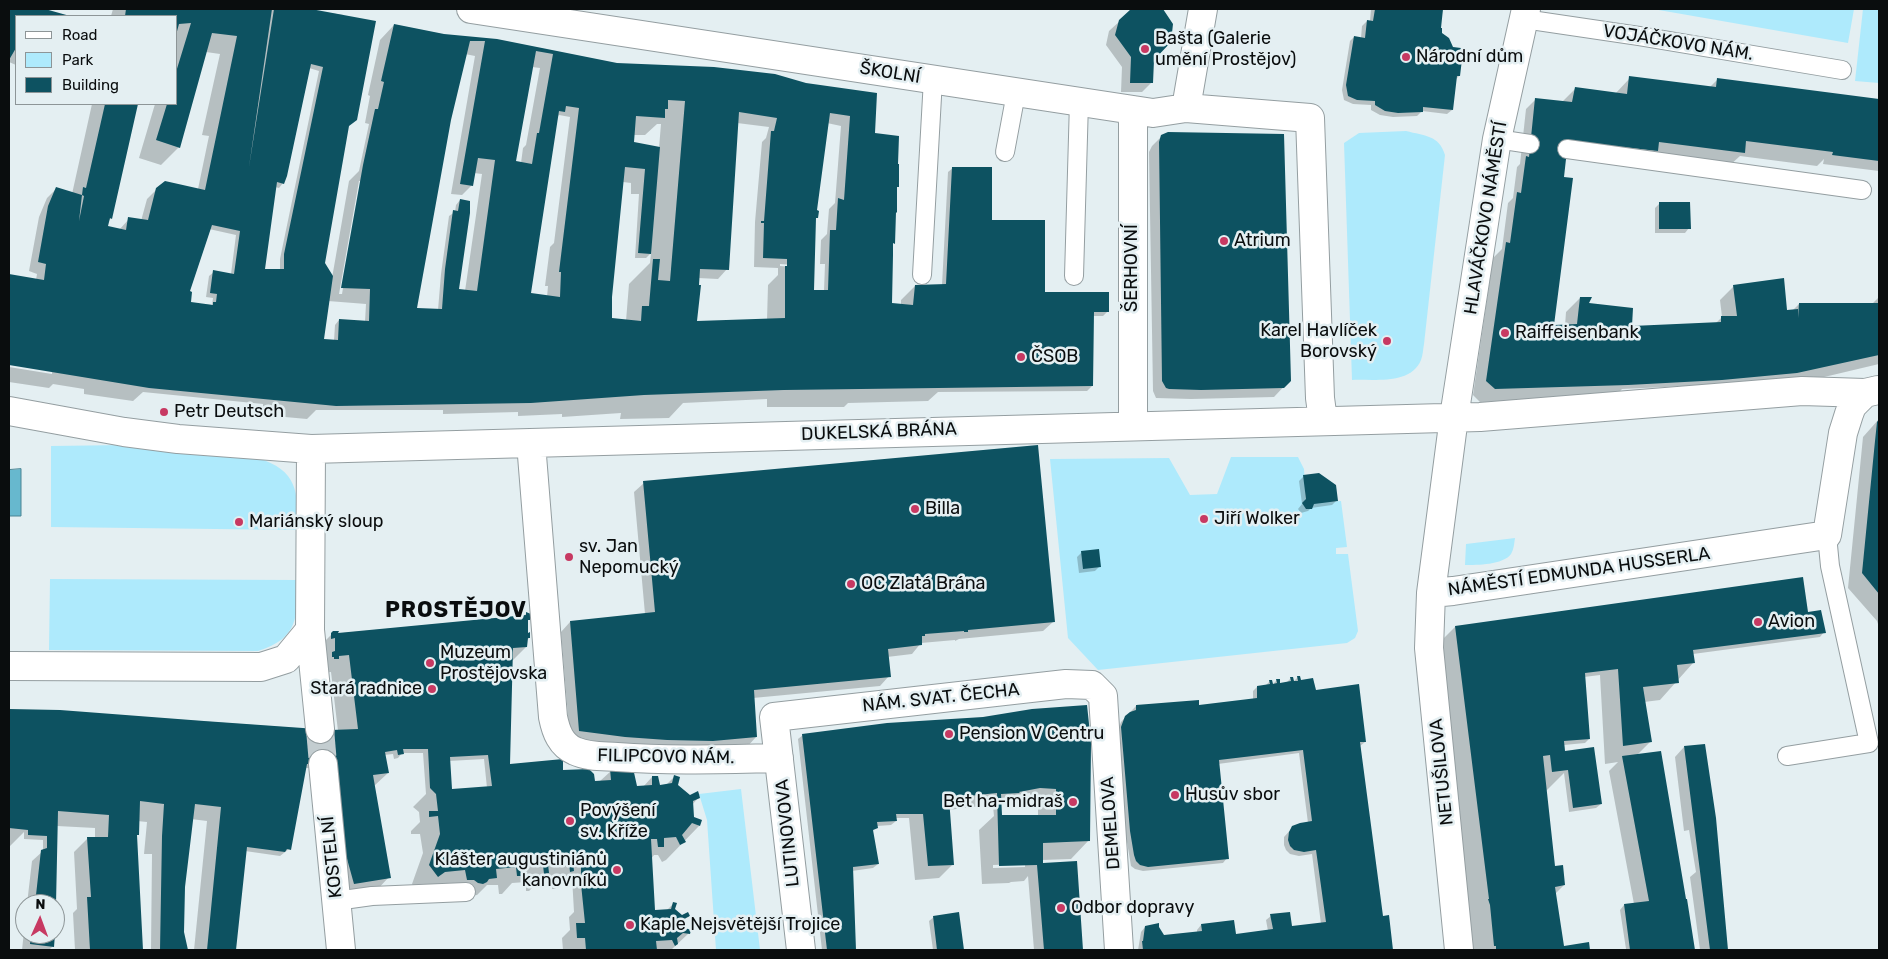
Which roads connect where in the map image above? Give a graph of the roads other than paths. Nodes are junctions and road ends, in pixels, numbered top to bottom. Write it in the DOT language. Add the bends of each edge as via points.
graph roads {
  1 [pos="471,9"];
  2 [pos="1203,9"];
  3 [pos="1525,14"];
  4 [pos="1842,70"];
  5 [pos="933,79"];
  6 [pos="1016,92"];
  7 [pos="1079,102"];
  8 [pos="1186,108"];
  9 [pos="1133,110"];
  10 [pos="1497,139"];
  11 [pos="1530,144"];
  12 [pos="1567,149"];
  13 [pos="1005,152"];
  14 [pos="1862,190"];
  15 [pos="922,275"];
  16 [pos="1074,276"];
  17 [pos="1872,391"];
  18 [pos="9,411"];
  19 [pos="1454,417"];
  20 [pos="1322,420"];
  21 [pos="1132,426"];
  22 [pos="531,443"];
  23 [pos="311,450"];
  24 [pos="1827,535"];
  25 [pos="1431,593"];
  26 [pos="310,630"];
  27 [pos="9,666"];
  28 [pos="1103,696"];
  29 [pos="774,716"];
  30 [pos="320,729"];
  31 [pos="1787,756"];
  32 [pos="779,758"];
  33 [pos="323,764"];
  34 [pos="466,892"];
  35 [pos="336,901"];
  36 [pos="341,950"];
  37 [pos="801,950"];
  38 [pos="1119,950"];
  39 [pos="1459,950"];
  1 -- 5 [label="street, ŠKOLNÍ"];
  2 -- 8 [label="street"];
  3 -- 4 [label="lane, VOJÁČKOVO NÁM."];
  3 -- 10 [label="street, HLAVÁČKOVO NÁMĚSTÍ"];
  5 -- 6 [label="street, ŠKOLNÍ"];
  5 -- 15 [label="lane"];
  6 -- 7 [label="street, ŠKOLNÍ"];
  6 -- 13 [label="lane"];
  7 -- 9 [label="street, ŠKOLNÍ"];
  7 -- 16 [label="lane"];
  8 -- 9 [label="street, ŠKOLNÍ" via="1153,114"];
  8 -- 20 [label="street, ŠKOLNÍ" via="1310,118"];
  9 -- 21 [label="street, ŠERHOVNÍ"];
  10 -- 11 [label="lane"];
  10 -- 19 [label="street, HLAVÁČKOVO NÁMĚSTÍ"];
  12 -- 14 [label="lane"];
  17 -- 19 [label="street" via="1802,391"];
  17 -- 24 [label="street" via="1852,406 1843,433"];
  18 -- 23 [label="street, DUKELSKÁ BRÁNA" via="178,439"];
  19 -- 20 [label="street"];
  19 -- 25 [label="street, NÁMĚSTÍ EDMUNDA HUSSERLA"];
  20 -- 21 [label="street"];
  21 -- 22 [label="street, DUKELSKÁ BRÁNA"];
  22 -- 23 [label="street, DUKELSKÁ BRÁNA"];
  22 -- 32 [label="street, FILIPCOVO NÁM." via="554,724 560,738 574,751 598,756"];
  23 -- 26 [label="street"];
  24 -- 25 [label="street, NÁMĚSTÍ EDMUNDA HUSSERLA"];
  24 -- 31 [label="lane" via="1830,566 1869,744"];
  25 -- 39 [label="street, NETUŠILOVA" via="1429,648"];
  26 -- 27 [label="street" via="286,659 260,668"];
  26 -- 30 [label="street"];
  28 -- 29 [label="street, NÁM. SVAT. ČECHA" via="1092,685 1066,684"];
  28 -- 38 [label="street, DEMELOVA"];
  29 -- 32 [label="street, LUTINOVOVA"];
  32 -- 37 [label="street, LUTINOVOVA"];
  33 -- 35 [label="street, KOSTELNÍ"];
  34 -- 35 [label="lane" via="372,896"];
  35 -- 36 [label="street, KOSTELNÍ"];
}
